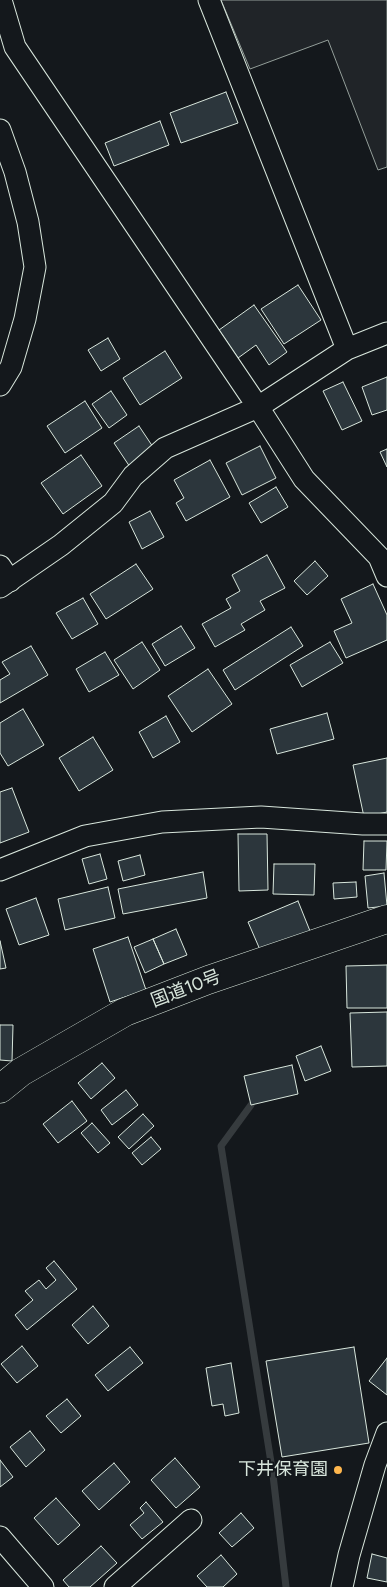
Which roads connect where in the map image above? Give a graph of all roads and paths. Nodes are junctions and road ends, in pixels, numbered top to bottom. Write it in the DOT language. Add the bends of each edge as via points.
graph roads {
  1 [pos="1,0"];
  2 [pos="209,0"];
  3 [pos="0,130"];
  4 [pos="387,333"];
  5 [pos="347,349"];
  6 [pos="0,385"];
  7 [pos="258,407"];
  8 [pos="387,576"];
  9 [pos="3,578"];
  10 [pos="387,824"];
  11 [pos="0,870"];
  12 [pos="387,919"];
  13 [pos="0,1089"];
  14 [pos="387,1433"];
  15 [pos="191,1520"];
  16 [pos="0,1537"];
  17 [pos="44,1587"];
  18 [pos="114,1587"];
  19 [pos="342,1587"];
  1 -- 7 [label="street" via="16,46"];
  2 -- 5 [label="street"];
  3 -- 6 [label="street" via="26,214 35,267 26,319 11,367"];
  4 -- 5 [label="street"];
  5 -- 7 [label="street"];
  7 -- 8 [label="street" via="304,479 378,557"];
  7 -- 9 [label="street" via="165,448 133,476 113,503 61,545"];
  10 -- 11 [label="street" via="261,816 162,822 85,836"];
  12 -- 13 [label="highway, 国道10号" via="208,980 126,1012 21,1072"];
  14 -- 19 [label="street" via="375,1465"];
  15 -- 18 [label="street"];
  16 -- 17 [label="street"];
}
